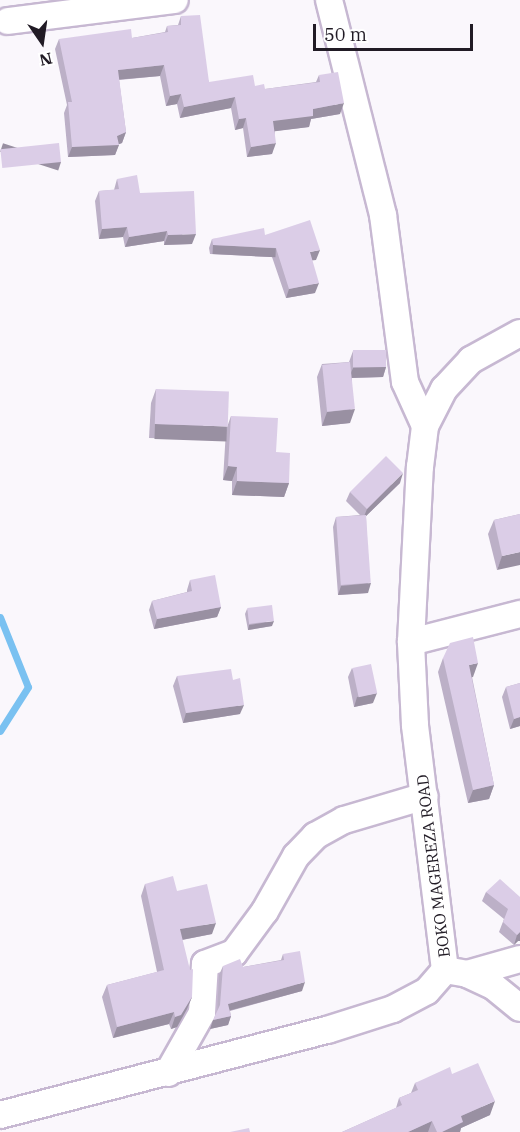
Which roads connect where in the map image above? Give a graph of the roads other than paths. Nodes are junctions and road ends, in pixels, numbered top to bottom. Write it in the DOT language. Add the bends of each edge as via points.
graph roads {
  1 [pos="175,0"];
  2 [pos="328,0"];
  3 [pos="8,21"];
  4 [pos="520,333"];
  5 [pos="425,426"];
  6 [pos="520,614"];
  7 [pos="411,642"];
  8 [pos="425,795"];
  9 [pos="520,959"];
  10 [pos="456,972"];
  11 [pos="520,1008"];
  12 [pos="168,1073"];
  13 [pos="2,1120"];
  1 -- 3 [label="street"];
  2 -- 5 [label="street" via="383,216 405,381"];
  4 -- 5 [label="street, BOKO MAGEREZA ROAD" via="471,360 444,389"];
  5 -- 7 [label="street, BOKO MAGEREZA ROAD"];
  6 -- 7 [label="street"];
  7 -- 8 [label="street, BOKO MAGEREZA ROAD" via="415,725"];
  8 -- 10 [label="street, BOKO MAGEREZA ROAD"];
  8 -- 12 [label="street" via="344,820 315,836 296,856 265,911 234,953 206,964 202,1013"];
  9 -- 10 [label="street"];
  10 -- 11 [label="street" via="493,986"];
  10 -- 12 [label="street, BOKO MAGEREZA ROAD" via="393,1009"];
  12 -- 13 [label="street, BOKO MAGEREZA ROAD"];
}
